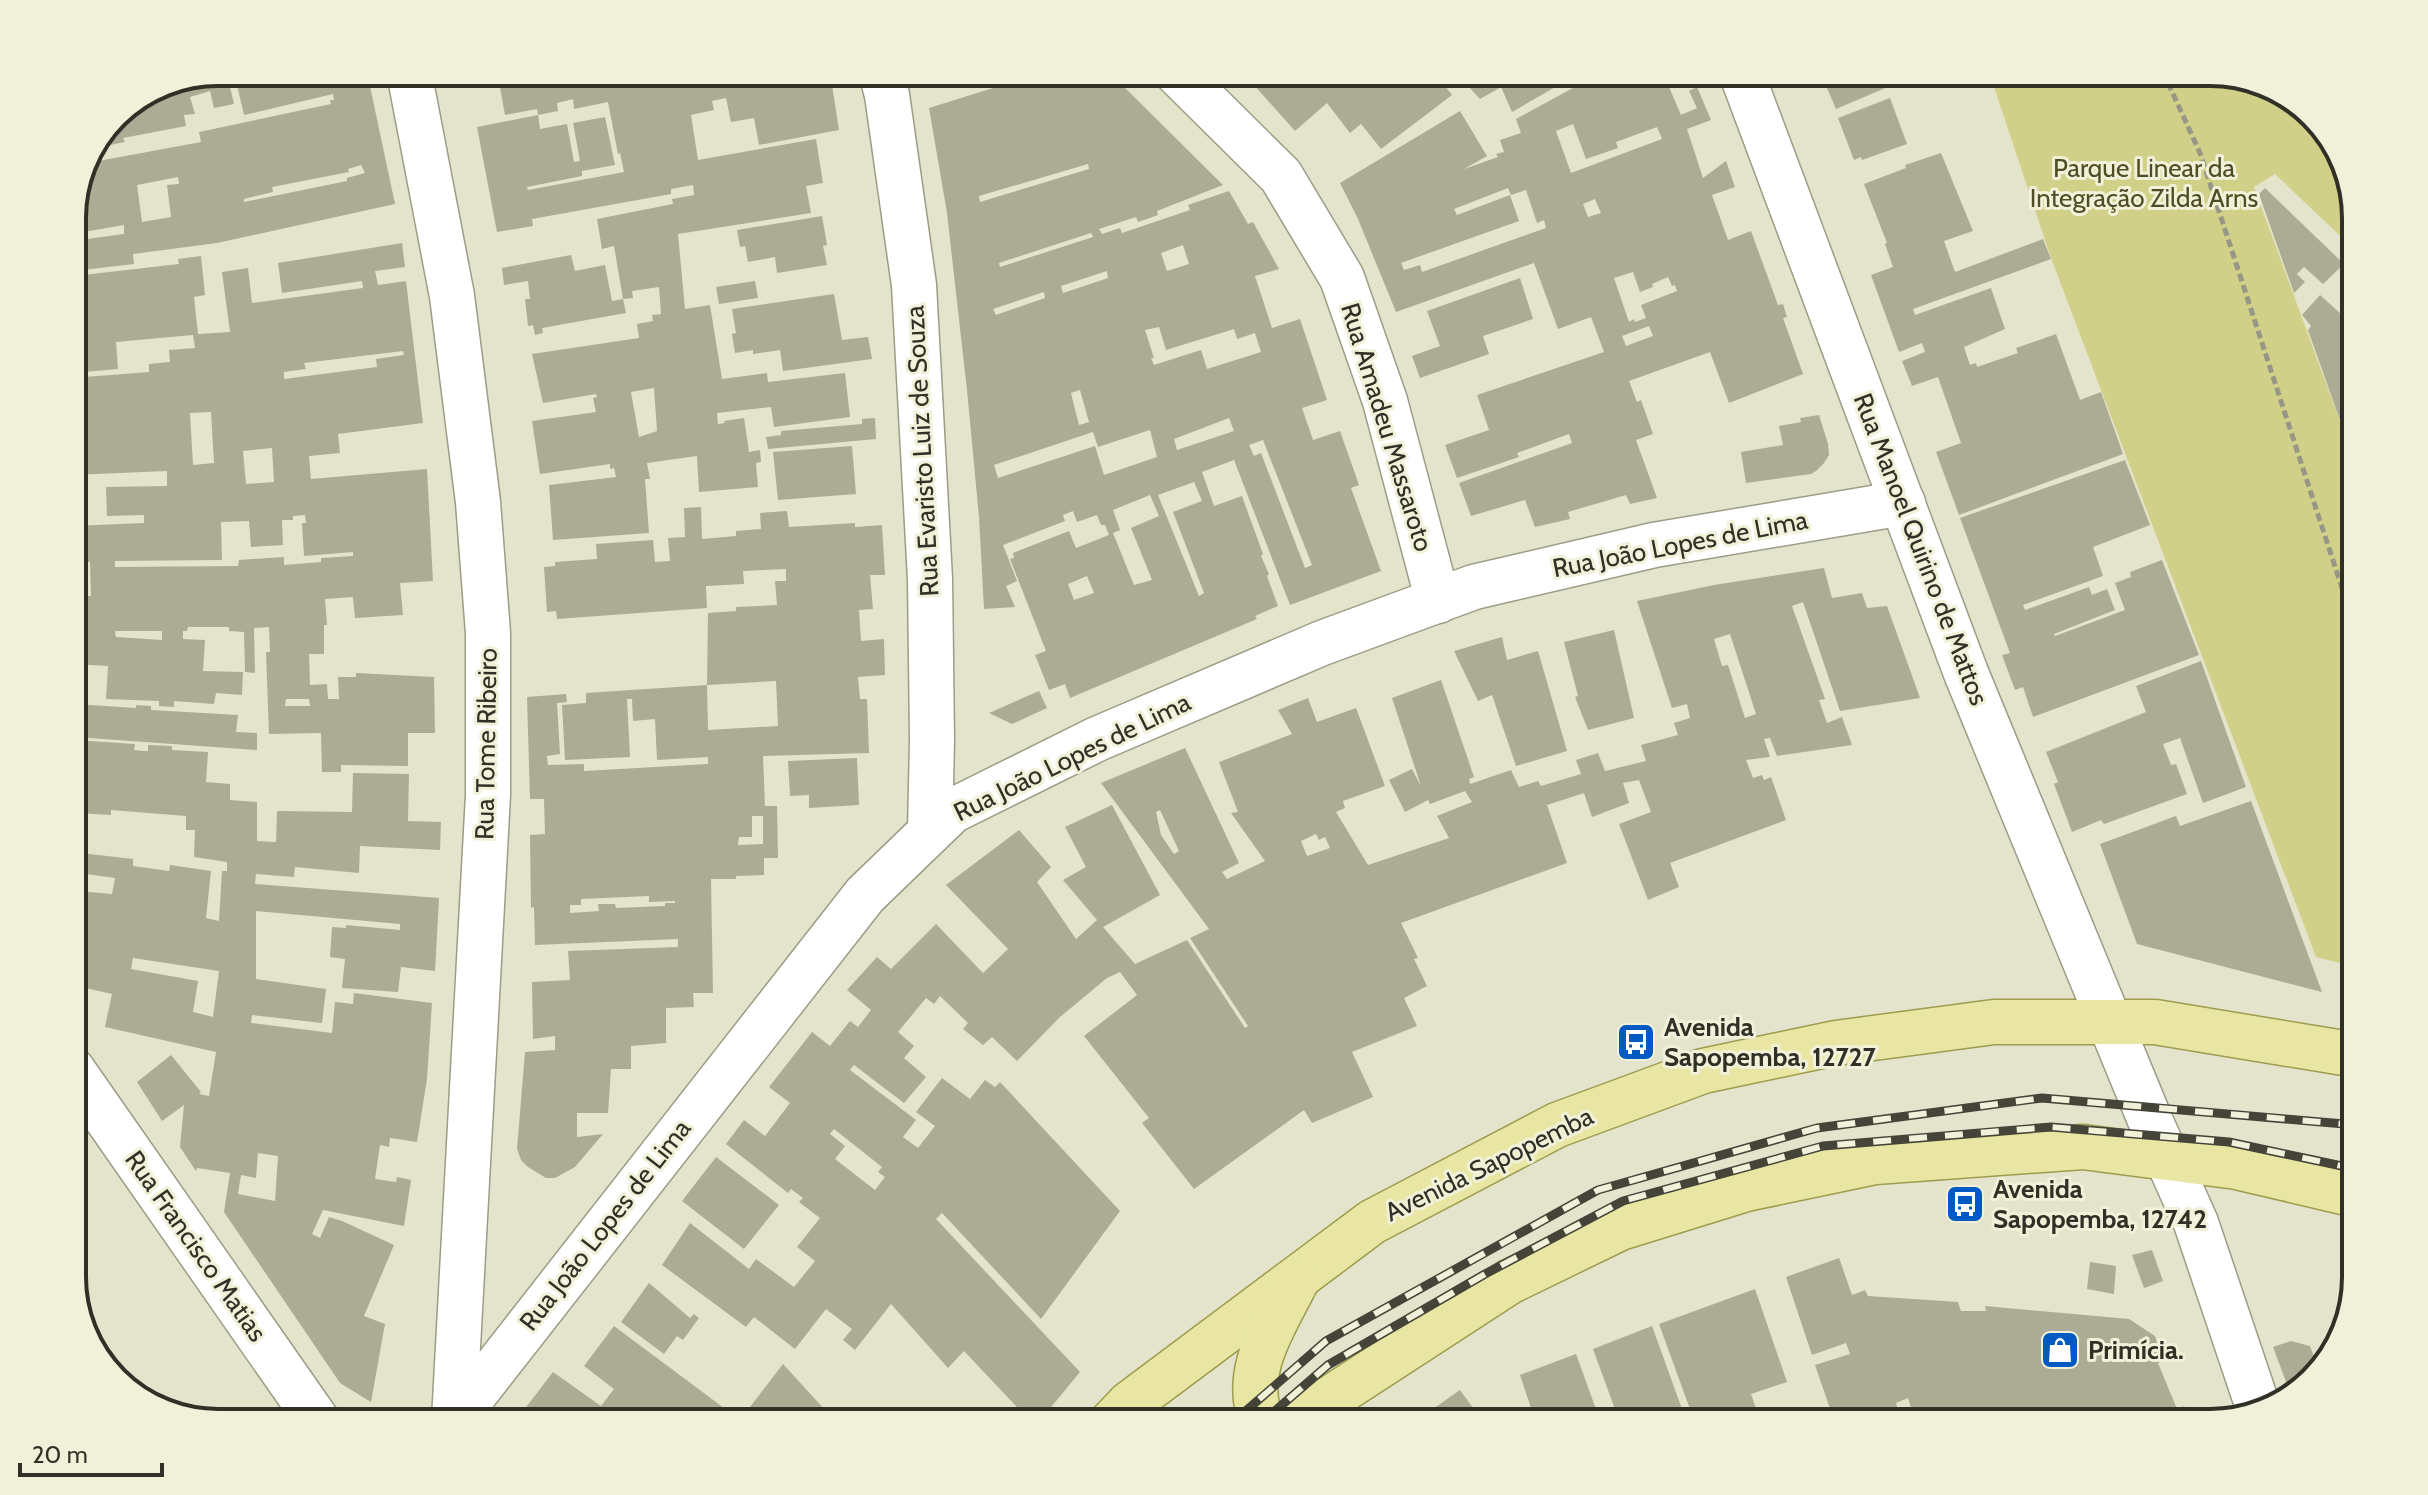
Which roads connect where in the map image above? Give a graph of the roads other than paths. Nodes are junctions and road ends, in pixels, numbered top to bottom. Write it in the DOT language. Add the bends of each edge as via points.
graph roads {
  1 [pos="412,86"];
  2 [pos="885,86"];
  3 [pos="1190,86"];
  4 [pos="1746,86"];
  5 [pos="1903,503"];
  6 [pos="1438,601"];
  7 [pos="930,832"];
  8 [pos="2110,1023"];
  9 [pos="2342,1053"];
  10 [pos="86,1089"];
  11 [pos="2167,1158"];
  12 [pos="2342,1192"];
  13 [pos="1299,1276"];
  14 [pos="2256,1400"];
  15 [pos="309,1409"];
  16 [pos="454,1409"];
  17 [pos="463,1409"];
  18 [pos="1124,1409"];
  19 [pos="1258,1409"];
  20 [pos="1316,1409"];
  1 -- 16 [label="street, Rua Tome Ribeiro" via="452,296 488,633 488,795"];
  2 -- 7 [label="street, Rua Evaristo Luiz de Souza" via="914,285 930,579"];
  3 -- 6 [label="street, Rua Amadeu Massaroto" via="1281,176 1342,278 1385,401"];
  4 -- 5 [label="street, Rua Manoel Quirino de Mattos"];
  5 -- 6 [label="street, Rua João Lopes de Lima" via="1654,545 1474,587"];
  5 -- 8 [label="street, Rua Manoel Quirino de Mattos" via="1966,673"];
  6 -- 7 [label="street, Rua João Lopes de Lima" via="1322,643 1097,739 952,811"];
  7 -- 17 [label="street, Rua João Lopes de Lima" via="865,895"];
  8 -- 9 [label="main road, Avenida Sapopemba" via="2155,1022"];
  8 -- 11 [label="street, Rua Manoel Quirino de Mattos"];
  8 -- 13 [label="main road, Avenida Sapopemba" via="1994,1022 1836,1043 1703,1071 1557,1125 1372,1222"];
  10 -- 15 [label="street, Rua Francisco Matias"];
  11 -- 12 [label="main road" via="2237,1167"];
  11 -- 14 [label="street, Rua Manoel Quirino de Mattos" via="2196,1223"];
  11 -- 20 [label="main road" via="2083,1147 1890,1161 1746,1189 1620,1228 1509,1282"];
  13 -- 18 [label="main road, Avenida Sapopemba"];
  13 -- 19 [label="main road" via="1258,1362"];
}
